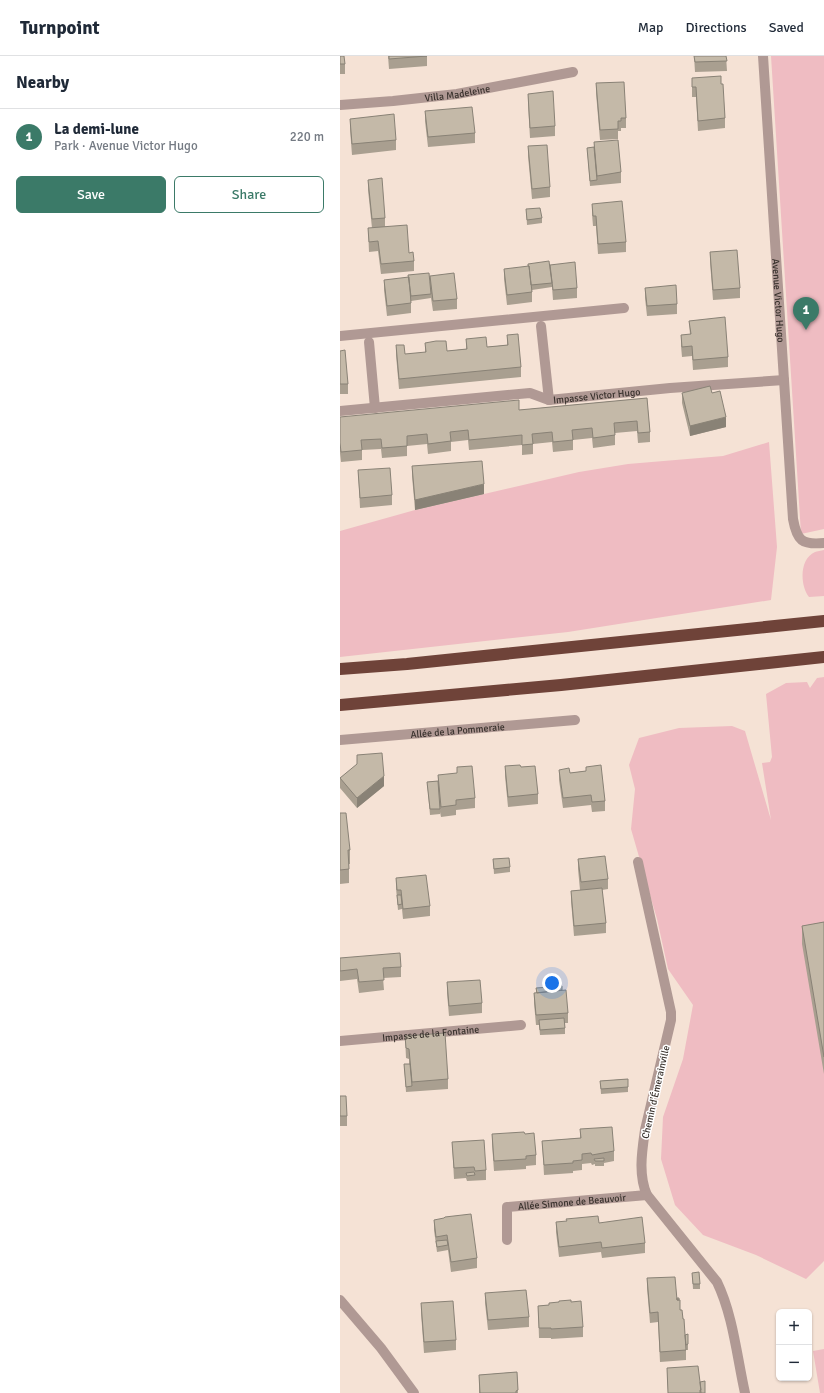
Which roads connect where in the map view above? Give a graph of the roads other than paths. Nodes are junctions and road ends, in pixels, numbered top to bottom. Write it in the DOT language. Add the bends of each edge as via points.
graph roads {
  1 [pos="763,56"];
  2 [pos="572,72"];
  3 [pos="340,105"];
  4 [pos="624,308"];
  5 [pos="541,326"];
  6 [pos="340,336"];
  7 [pos="369,342"];
  8 [pos="784,380"];
  9 [pos="549,400"];
  10 [pos="375,408"];
  11 [pos="340,411"];
  12 [pos="824,543"];
  13 [pos="824,621"];
  14 [pos="824,657"];
  15 [pos="340,669"];
  16 [pos="340,705"];
  17 [pos="575,720"];
  18 [pos="340,740"];
  19 [pos="638,862"];
  20 [pos="521,1026"];
  21 [pos="340,1041"];
  22 [pos="647,1195"];
  23 [pos="507,1240"];
  24 [pos="340,1300"];
  25 [pos="414,1393"];
  26 [pos="744,1393"];
  1 -- 8 [label="street, Avenue Victor Hugo"];
  2 -- 3 [label="street, Villa Madeleine" via="457,94"];
  4 -- 6 [label="street"];
  5 -- 9 [label="street"];
  7 -- 10 [label="street"];
  8 -- 9 [label="street, Impasse Victor Hugo"];
  8 -- 12 [label="street, Avenue Victor Hugo" via="796,533 803,542"];
  9 -- 10 [label="street, Impasse Victor Hugo" via="530,393"];
  10 -- 11 [label="street, Impasse Victor Hugo"];
  13 -- 15 [label="highway"];
  14 -- 16 [label="highway"];
  17 -- 18 [label="street, Allée de la Pommeraie"];
  19 -- 22 [label="street, Chemin d'Émerainville" via="671,1012 642,1148 642,1178"];
  20 -- 21 [label="street, Impasse de la Fontaine"];
  22 -- 23 [label="street, Allée Simone de Beauvoir" via="507,1207"];
  22 -- 26 [label="street, Chemin d'Émerainville" via="717,1282 723,1294"];
  24 -- 25 [label="street" via="381,1348"];
}
